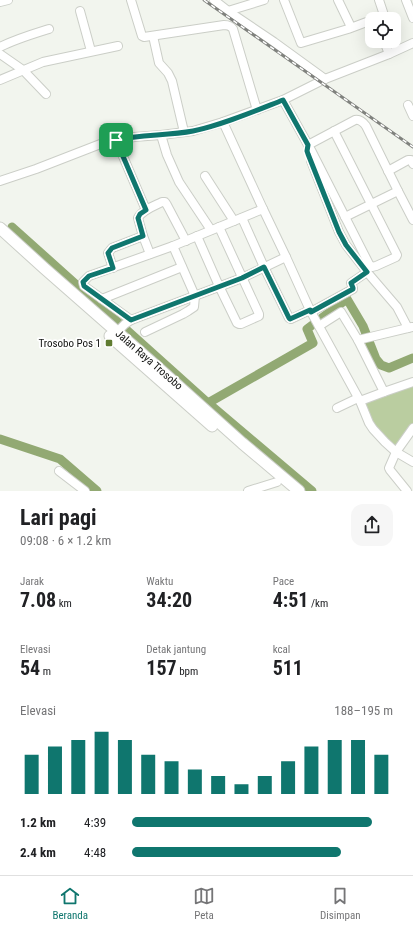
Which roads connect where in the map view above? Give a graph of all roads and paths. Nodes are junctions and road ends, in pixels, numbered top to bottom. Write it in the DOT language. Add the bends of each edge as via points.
graph roads {
  1 [pos="8,0"];
  2 [pos="131,0"];
  3 [pos="214,0"];
  4 [pos="264,0"];
  5 [pos="284,0"];
  6 [pos="338,0"];
  7 [pos="379,0"];
  8 [pos="406,0"];
  9 [pos="0,2"];
  10 [pos="228,10"];
  11 [pos="80,11"];
  12 [pos="383,12"];
  13 [pos="413,18"];
  14 [pos="365,23"];
  15 [pos="351,28"];
  16 [pos="49,29"];
  17 [pos="153,36"];
  18 [pos="412,44"];
  19 [pos="118,46"];
  20 [pos="0,48"];
  21 [pos="387,48"];
  22 [pos="91,51"];
  23 [pos="0,54"];
  24 [pos="389,54"];
  25 [pos="23,70"];
  26 [pos="325,79"];
  27 [pos="0,80"];
  28 [pos="46,94"];
  29 [pos="283,100"];
  30 [pos="408,105"];
  31 [pos="257,110"];
  32 [pos="413,116"];
  33 [pos="223,122"];
  34 [pos="334,131"];
  35 [pos="184,132"];
  36 [pos="161,135"];
  37 [pos="116,140"];
  38 [pos="308,145"];
  39 [pos="413,164"];
  40 [pos="388,171"];
  41 [pos="205,176"];
  42 [pos="0,181"];
  43 [pos="398,192"];
  44 [pos="372,204"];
  45 [pos="263,209"];
  46 [pos="146,210"];
  47 [pos="344,217"];
  48 [pos="242,218"];
  49 [pos="413,220"];
  50 [pos="234,221"];
  51 [pos="215,229"];
  52 [pos="3,235"];
  53 [pos="143,236"];
  54 [pos="197,236"];
  55 [pos="186,241"];
  56 [pos="173,246"];
  57 [pos="150,254"];
  58 [pos="286,257"];
  59 [pos="182,267"];
  60 [pos="264,267"];
  61 [pos="113,268"];
  62 [pos="367,272"];
  63 [pos="242,278"];
  64 [pos="219,286"];
  65 [pos="195,296"];
  66 [pos="102,299"];
  67 [pos="315,318"];
  68 [pos="128,322"];
  69 [pos="410,327"];
  70 [pos="118,331"];
  71 [pos="145,332"];
  72 [pos="359,340"];
  73 [pos="413,382"];
  74 [pos="384,392"];
  75 [pos="359,400"];
  76 [pos="337,408"];
  77 [pos="413,428"];
  78 [pos="396,452"];
  79 [pos="413,462"];
  80 [pos="59,471"];
  81 [pos="276,482"];
  82 [pos="85,491"];
  83 [pos="248,491"];
  84 [pos="289,491"];
  85 [pos="299,491"];
  86 [pos="407,491"];
  1 -- 9 [label="street"];
  2 -- 17 [label="street" via="143,37"];
  3 -- 10 [label="street"];
  4 -- 10 [label="street"];
  5 -- 15 [label="street" via="302,43"];
  6 -- 15 [label="street"];
  7 -- 12 [label="street"];
  8 -- 13 [label="street"];
  10 -- 26 [label="street"];
  11 -- 22 [label="street"];
  14 -- 15 [label="street"];
  16 -- 20 [label="street"];
  17 -- 31 [label="street" via="231,26"];
  17 -- 35 [label="street" via="159,62 172,81"];
  18 -- 24 [label="street"];
  19 -- 22 [label="street"];
  21 -- 24 [label="street"];
  22 -- 25 [label="street" via="43,62"];
  23 -- 25 [label="street"];
  24 -- 26 [label="street"];
  25 -- 27 [label="street"];
  25 -- 28 [label="street"];
  26 -- 29 [label="street"];
  29 -- 31 [label="street"];
  29 -- 38 [label="street"];
  30 -- 32 [label="street"];
  31 -- 33 [label="street"];
  33 -- 35 [label="street"];
  33 -- 45 [label="street"];
  34 -- 38 [label="street"];
  34 -- 40 [label="street" via="355,120 363,123"];
  34 -- 44 [label="street"];
  35 -- 36 [label="street"];
  36 -- 37 [label="street"];
  36 -- 51 [label="street" via="179,182"];
  37 -- 42 [label="street"];
  37 -- 46 [label="street"];
  38 -- 47 [label="street"];
  38 -- 62 [label="street" via="308,154 339,232"];
  39 -- 40 [label="street" via="408,160"];
  40 -- 43 [label="street"];
  41 -- 50 [label="street"];
  43 -- 44 [label="street"];
  43 -- 49 [label="street"];
  44 -- 47 [label="street"];
  44 -- 47 [label="street" via="396,252 396,257 373,267 370,265"];
  45 -- 48 [label="street"];
  45 -- 58 [label="street"];
  46 -- 53 [label="street" via="138,218"];
  46 -- 55 [label="street" via="165,202"];
  48 -- 50 [label="street"];
  48 -- 60 [label="street"];
  50 -- 51 [label="street"];
  51 -- 54 [label="street"];
  51 -- 63 [label="street"];
  52 -- 70 [label="highway, Jalan Raya Trosobo"];
  52 -- 81 [label="highway, Jalan Raya Trosobo" via="28,263"];
  53 -- 57 [label="street"];
  53 -- 61 [label="street" via="111,249 108,253"];
  54 -- 55 [label="street"];
  54 -- 64 [label="street"];
  55 -- 56 [label="street"];
  56 -- 57 [label="street"];
  56 -- 59 [label="street"];
  57 -- 61 [label="street"];
  58 -- 60 [label="street"];
  58 -- 67 [label="street"];
  59 -- 65 [label="street"];
  59 -- 66 [label="street"];
  60 -- 63 [label="street"];
  60 -- 67 [label="street" via="289,318"];
  61 -- 66 [label="street" via="89,276 83,282 84,286"];
  62 -- 67 [label="street" via="351,283 353,289"];
  62 -- 69 [label="street" via="397,307"];
  63 -- 64 [label="street"];
  63 -- 64 [label="street" via="259,316 241,324 237,323"];
  64 -- 65 [label="street"];
  65 -- 68 [label="street"];
  65 -- 71 [label="street" via="194,306 188,311"];
  66 -- 68 [label="street"];
  67 -- 72 [label="street" via="341,312"];
  67 -- 75 [label="street"];
  68 -- 70 [label="street"];
  69 -- 72 [label="street"];
  70 -- 85 [label="highway, Jalan Raya Trosobo"];
  72 -- 74 [label="street"];
  73 -- 74 [label="street"];
  74 -- 75 [label="street"];
  75 -- 76 [label="street"];
  75 -- 78 [label="street" via="373,429"];
  77 -- 78 [label="street"];
  78 -- 79 [label="street"];
  78 -- 86 [label="street" via="389,468"];
  80 -- 82 [label="street"];
  81 -- 83 [label="street"];
  81 -- 84 [label="highway, Jalan Raya Trosobo"];
}
